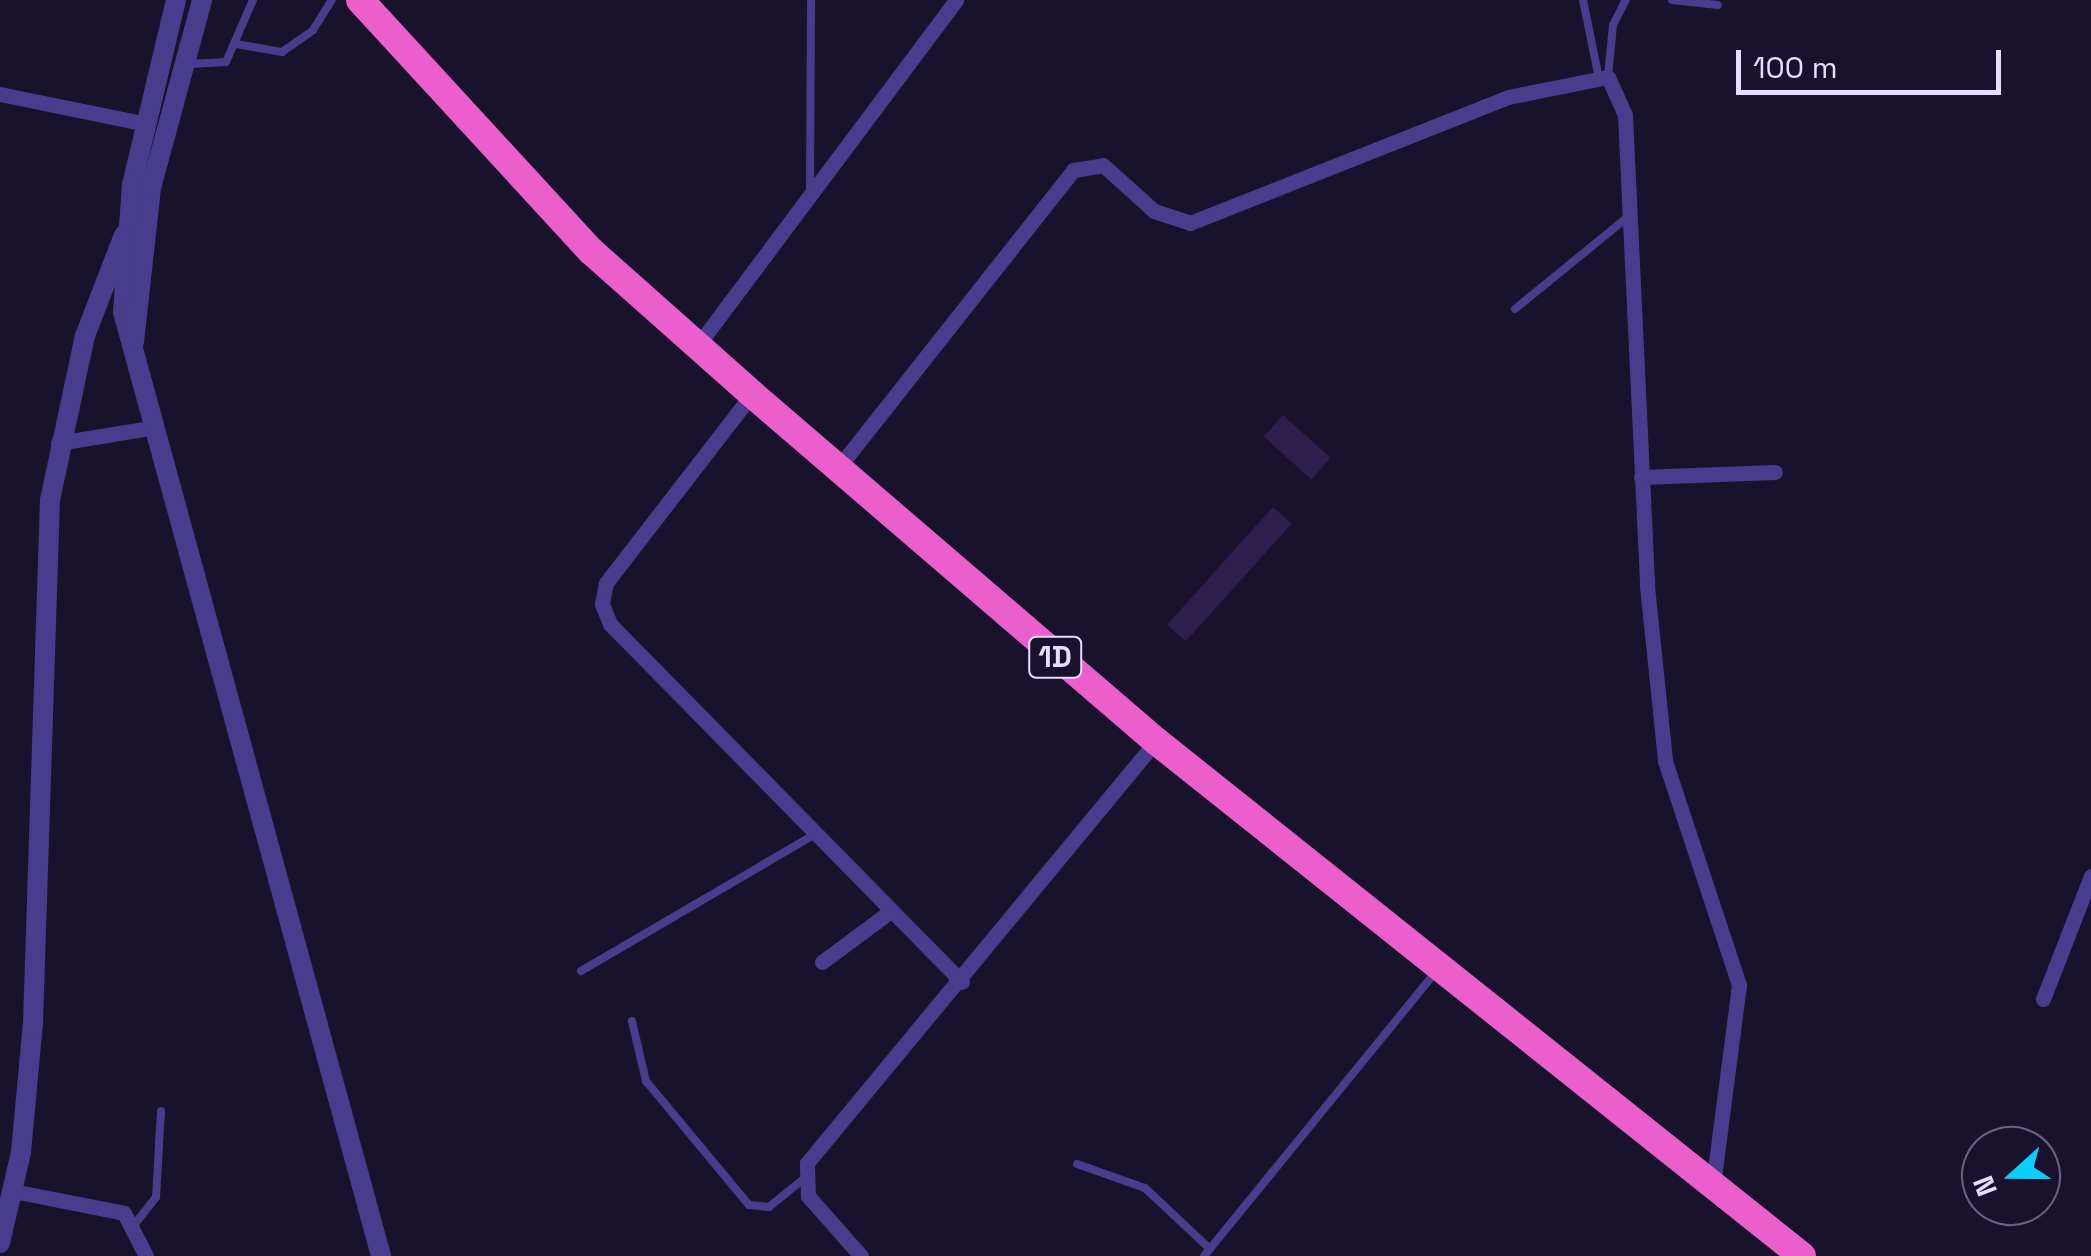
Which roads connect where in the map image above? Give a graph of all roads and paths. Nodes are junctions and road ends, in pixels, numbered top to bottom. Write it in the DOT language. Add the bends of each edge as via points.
graph roads {
  1 [pos="176,0"];
  2 [pos="202,0"];
  3 [pos="253,0"];
  4 [pos="332,0"];
  5 [pos="360,0"];
  6 [pos="811,0"];
  7 [pos="956,0"];
  8 [pos="1583,0"];
  9 [pos="1626,0"];
  10 [pos="1672,0"];
  11 [pos="1718,5"];
  12 [pos="236,44"];
  13 [pos="180,63"];
  14 [pos="1603,75"];
  15 [pos="0,94"];
  16 [pos="146,124"];
  17 [pos="810,206"];
  18 [pos="1628,218"];
  19 [pos="125,232"];
  20 [pos="1516,309"];
  21 [pos="134,344"];
  22 [pos="698,346"];
  23 [pos="752,394"];
  24 [pos="151,428"];
  25 [pos="58,443"];
  26 [pos="838,468"];
  27 [pos="1774,472"];
  28 [pos="1641,477"];
  29 [pos="1156,741"];
  30 [pos="815,834"];
  31 [pos="2091,876"];
  32 [pos="892,911"];
  33 [pos="822,962"];
  34 [pos="1438,969"];
  35 [pos="581,972"];
  36 [pos="962,982"];
  37 [pos="2043,999"];
  38 [pos="632,1021"];
  39 [pos="160,1111"];
  40 [pos="1077,1164"];
  41 [pos="801,1181"];
  42 [pos="1713,1184"];
  43 [pos="12,1191"];
  44 [pos="135,1224"];
  45 [pos="0,1242"];
  46 [pos="1207,1252"];
  47 [pos="146,1256"];
  48 [pos="380,1256"];
  49 [pos="861,1256"];
  50 [pos="1802,1256"];
  1 -- 16 [label="street"];
  2 -- 13 [label="street"];
  3 -- 12 [label="lane"];
  4 -- 12 [label="lane" via="313,30 282,52"];
  5 -- 22 [label="highway, 1D" via="592,251"];
  6 -- 17 [label="lane"];
  7 -- 17 [label="street"];
  8 -- 14 [label="lane"];
  9 -- 14 [label="lane" via="1613,25"];
  10 -- 11 [label="lane"];
  12 -- 13 [label="lane" via="212,67"];
  13 -- 21 [label="street" via="144,230"];
  14 -- 18 [label="street" via="1625,114"];
  14 -- 26 [label="street" via="1508,97 1190,222 1154,212 1102,165 1073,170"];
  15 -- 16 [label="street"];
  16 -- 19 [label="street"];
  17 -- 22 [label="street"];
  18 -- 20 [label="lane"];
  18 -- 28 [label="street"];
  19 -- 21 [label="street" via="122,312"];
  19 -- 25 [label="street" via="99,289"];
  21 -- 24 [label="street"];
  22 -- 23 [label="highway, 1D"];
  23 -- 26 [label="highway, 1D"];
  23 -- 30 [label="street" via="606,583 602,604 610,624"];
  24 -- 25 [label="street"];
  24 -- 48 [label="street"];
  25 -- 43 [label="street" via="33,1023"];
  26 -- 29 [label="highway, 1D"];
  27 -- 28 [label="street"];
  28 -- 42 [label="street" via="1674,808 1739,985"];
  29 -- 34 [label="highway, 1D"];
  29 -- 36 [label="street"];
  30 -- 32 [label="street"];
  30 -- 35 [label="lane"];
  31 -- 37 [label="street"];
  32 -- 33 [label="street"];
  32 -- 36 [label="street"];
  34 -- 42 [label="highway, 1D"];
  34 -- 46 [label="lane"];
  36 -- 41 [label="street"];
  38 -- 41 [label="lane" via="646,1081 748,1205 768,1207"];
  39 -- 44 [label="lane" via="156,1197"];
  40 -- 46 [label="lane" via="1146,1188"];
  41 -- 49 [label="street"];
  42 -- 50 [label="highway, 1D"];
  43 -- 44 [label="street" via="124,1213"];
  43 -- 45 [label="street"];
  44 -- 47 [label="street"];
}
